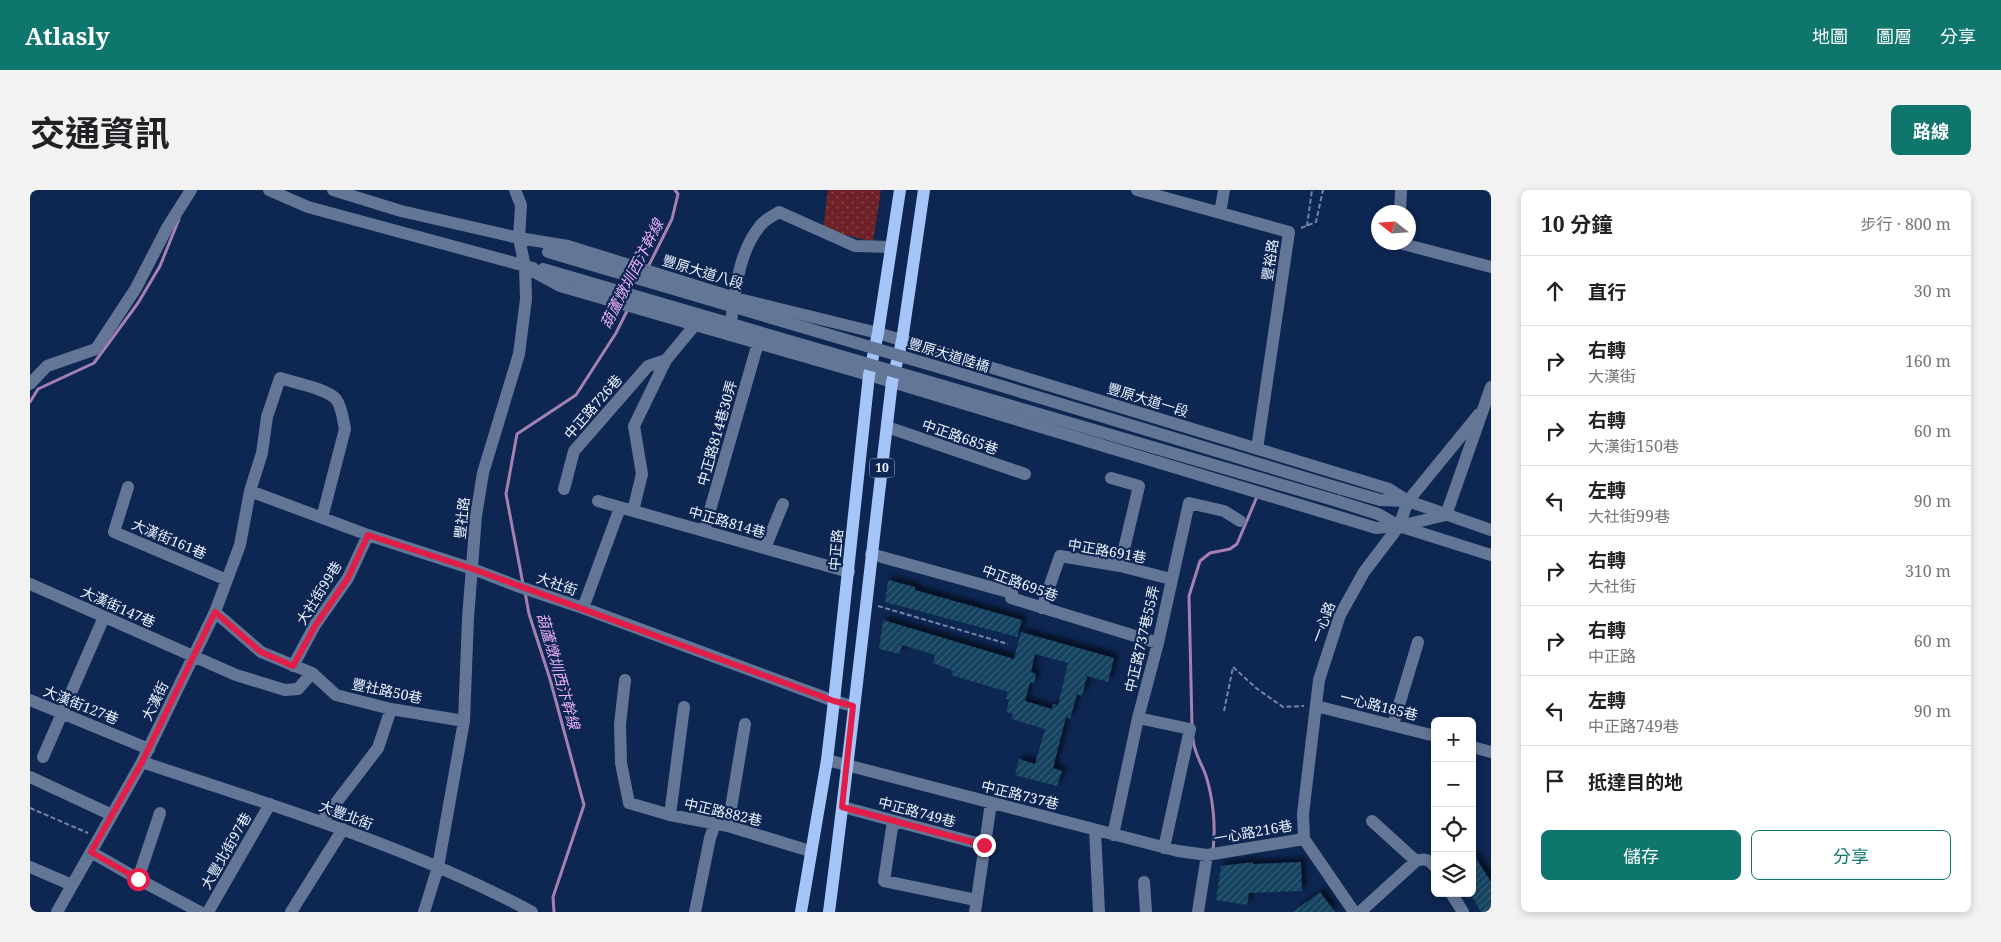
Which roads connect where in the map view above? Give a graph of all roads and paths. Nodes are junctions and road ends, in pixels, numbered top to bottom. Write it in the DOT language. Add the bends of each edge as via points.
graph roads {
  1 [pos="191,190"];
  2 [pos="269,190"];
  3 [pos="333,190"];
  4 [pos="515,190"];
  5 [pos="900,190"];
  6 [pos="924,190"];
  7 [pos="1137,190"];
  8 [pos="1224,190"];
  9 [pos="1312,190"];
  10 [pos="1323,190"];
  11 [pos="1401,190"];
  12 [pos="1400,205"];
  13 [pos="1220,214"];
  14 [pos="1306,226"];
  15 [pos="1289,232"];
  16 [pos="519,238"];
  17 [pos="891,247"];
  18 [pos="1416,247"];
  19 [pos="548,252"];
  20 [pos="525,267"];
  21 [pos="1491,267"];
  22 [pos="735,298"];
  23 [pos="695,326"];
  24 [pos="878,334"];
  25 [pos="729,335"];
  26 [pos="902,341"];
  27 [pos="758,343"];
  28 [pos="666,360"];
  29 [pos="47,366"];
  30 [pos="30,374"];
  31 [pos="869,375"];
  32 [pos="892,382"];
  33 [pos="30,384"];
  34 [pos="1491,387"];
  35 [pos="1484,408"];
  36 [pos="887,427"];
  37 [pos="1257,449"];
  38 [pos="1024,474"];
  39 [pos="1111,478"];
  40 [pos="128,487"];
  41 [pos="564,489"];
  42 [pos="250,491"];
  43 [pos="1339,495"];
  44 [pos="598,501"];
  45 [pos="1408,501"];
  46 [pos="783,504"];
  47 [pos="633,511"];
  48 [pos="618,513"];
  49 [pos="1446,515"];
  50 [pos="322,518"];
  51 [pos="1240,521"];
  52 [pos="1399,526"];
  53 [pos="1491,530"];
  54 [pos="704,531"];
  55 [pos="368,535"];
  56 [pos="765,548"];
  57 [pos="871,554"];
  58 [pos="1491,555"];
  59 [pos="1120,566"];
  60 [pos="473,569"];
  61 [pos="849,572"];
  62 [pos="1171,579"];
  63 [pos="227,580"];
  64 [pos="30,584"];
  65 [pos="866,602"];
  66 [pos="583,608"];
  67 [pos="1042,608"];
  68 [pos="215,612"];
  69 [pos="104,617"];
  70 [pos="1418,642"];
  71 [pos="1158,643"];
  72 [pos="1008,644"];
  73 [pos="193,657"];
  74 [pos="293,666"];
  75 [pos="312,673"];
  76 [pos="625,680"];
  77 [pos="30,700"];
  78 [pos="834,701"];
  79 [pos="853,706"];
  80 [pos="1316,706"];
  81 [pos="684,707"];
  82 [pos="391,709"];
  83 [pos="1224,711"];
  84 [pos="62,713"];
  85 [pos="1138,718"];
  86 [pos="464,721"];
  87 [pos="745,724"];
  88 [pos="1393,725"];
  89 [pos="1431,735"];
  90 [pos="1476,748"];
  91 [pos="148,749"];
  92 [pos="1491,752"];
  93 [pos="43,757"];
  94 [pos="827,760"];
  95 [pos="142,762"];
  96 [pos="848,765"];
  97 [pos="30,777"];
  98 [pos="991,803"];
  99 [pos="270,804"];
  100 [pos="842,807"];
  101 [pos="30,808"];
  102 [pos="160,813"];
  103 [pos="112,815"];
  104 [pos="670,815"];
  105 [pos="322,821"];
  106 [pos="893,821"];
  107 [pos="1372,821"];
  108 [pos="715,824"];
  109 [pos="728,826"];
  110 [pos="343,829"];
  111 [pos="1095,830"];
  112 [pos="1113,835"];
  113 [pos="99,838"];
  114 [pos="1304,838"];
  115 [pos="984,845"];
  116 [pos="1164,848"];
  117 [pos="810,851"];
  118 [pos="91,852"];
  119 [pos="1207,855"];
  120 [pos="1416,861"];
  121 [pos="1431,862"];
  122 [pos="438,867"];
  123 [pos="30,868"];
  124 [pos="138,879"];
  125 [pos="1144,882"];
  126 [pos="72,886"];
  127 [pos="1453,897"];
  128 [pos="975,906"];
  129 [pos="57,912"];
  130 [pos="200,912"];
  131 [pos="208,912"];
  132 [pos="291,912"];
  133 [pos="424,912"];
  134 [pos="532,912"];
  135 [pos="695,912"];
  136 [pos="801,912"];
  137 [pos="829,912"];
  138 [pos="1100,912"];
  139 [pos="1146,912"];
  140 [pos="1198,912"];
  141 [pos="1354,912"];
  142 [pos="1360,912"];
  143 [pos="1462,912"];
  1 -- 29 [label="street" via="136,288 96,349"];
  2 -- 20 [label="street" via="308,207"];
  3 -- 16 [label="street, 豐原大道八段" via="401,211"];
  4 -- 16 [label="street, 豐社路" via="521,205"];
  5 -- 17 [label="main road, 中正路 / 10"];
  6 -- 26 [label="main road, 10"];
  7 -- 13 [label="street, 豐裕路"];
  8 -- 13 [label="street"];
  9 -- 14 [label="path"];
  10 -- 14 [label="path" via="1316,222"];
  11 -- 12 [label="street"];
  13 -- 15 [label="street, 豐裕路"];
  14 -- 15 [label="path"];
  15 -- 37 [label="street, 豐裕路"];
  16 -- 19 [label="street, 豐原大道八段"];
  16 -- 20 [label="street, 豐社路"];
  16 -- 22 [label="street, 豐原大道八段" via="568,246"];
  17 -- 22 [label="street" via="854,246 779,212 760,225 746,248"];
  17 -- 24 [label="main road, 中正路 / 10"];
  18 -- 21 [label="street"];
  19 -- 43 [label="street, 豐原大道陸橋, bridge" via="956,372"];
  20 -- 23 [label="street" via="560,286"];
  20 -- 43 [label="street, bridge"];
  20 -- 60 [label="street, 豐社路" via="526,299 518,354 482,473"];
  22 -- 24 [label="street, 豐原大道八段"];
  22 -- 25 [label="street"];
  23 -- 25 [label="street"];
  23 -- 28 [label="street"];
  24 -- 26 [label="street, 豐原大道一段"];
  24 -- 31 [label="main road, 中正路 / 10"];
  25 -- 27 [label="street"];
  26 -- 32 [label="main road, 10"];
  26 -- 37 [label="street, 豐原大道一段"];
  27 -- 31 [label="street"];
  27 -- 54 [label="street, 中正路814巷30弄"];
  28 -- 41 [label="street, 中正路726巷" via="648,366 574,451"];
  28 -- 47 [label="street" via="634,426 642,474"];
  29 -- 30 [label="street"];
  29 -- 33 [label="street"];
  31 -- 32 [label="street"];
  31 -- 61 [label="main road, 中正路 / 10"];
  32 -- 36 [label="main road, 10"];
  32 -- 52 [label="street" via="1376,528"];
  34 -- 35 [label="street"];
  35 -- 45 [label="street, 一心路"];
  35 -- 49 [label="street"];
  36 -- 38 [label="street, 中正路685巷"];
  36 -- 57 [label="main road, 10"];
  37 -- 45 [label="street, 豐原大道一段" via="1389,489"];
  39 -- 59 [label="street" via="1139,486"];
  40 -- 63 [label="street, 大漢街161巷" via="114,532"];
  42 -- 50 [label="street, 大社街"];
  42 -- 50 [label="street, 大漢街" via="262,453 267,417 280,378 327,393 337,400 345,430"];
  42 -- 63 [label="street, 大漢街" via="240,545"];
  43 -- 45 [label="street, 豐原大道一段"];
  43 -- 52 [label="street"];
  44 -- 47 [label="street, 中正路814巷"];
  45 -- 49 [label="street, 豐原大道一段"];
  45 -- 52 [label="street, 一心路"];
  46 -- 56 [label="street"];
  47 -- 54 [label="street, 中正路814巷"];
  48 -- 66 [label="street"];
  49 -- 52 [label="street"];
  49 -- 53 [label="street, 豐原大道一段"];
  50 -- 55 [label="street, 大社街"];
  51 -- 62 [label="street, 中正路737巷55弄" via="1224,510 1189,503"];
  52 -- 58 [label="street"];
  52 -- 80 [label="street, 一心路" via="1364,572 1340,615 1319,680"];
  54 -- 56 [label="street, 中正路814巷"];
  55 -- 60 [label="street, 大社街"];
  55 -- 74 [label="street, 大社街99巷" via="348,578 315,626"];
  56 -- 61 [label="street, 中正路814巷"];
  57 -- 65 [label="main road, 10"];
  57 -- 67 [label="street, 中正路695巷" via="1012,594 1012,598"];
  59 -- 62 [label="street, 中正路691巷"];
  59 -- 67 [label="street, 中正路691巷" via="1060,556"];
  60 -- 66 [label="street, 大社街"];
  60 -- 86 [label="street, 豐社路"];
  61 -- 78 [label="main road, 中正路 / 10"];
  62 -- 71 [label="street, 中正路737巷55弄"];
  63 -- 68 [label="street, 大漢街"];
  64 -- 69 [label="street, 大漢街147巷"];
  65 -- 72 [label="path"];
  65 -- 79 [label="main road, 10"];
  66 -- 78 [label="street, 大社街"];
  67 -- 71 [label="street, 中正路695巷"];
  68 -- 73 [label="street, 大漢街"];
  68 -- 74 [label="street" via="261,652"];
  69 -- 73 [label="street, 大漢街147巷"];
  69 -- 84 [label="street"];
  70 -- 88 [label="street"];
  71 -- 85 [label="street, 中正路737巷55弄"];
  73 -- 75 [label="street, 大漢街147巷" via="285,690 298,689"];
  73 -- 91 [label="street, 大漢街"];
  74 -- 75 [label="street"];
  75 -- 82 [label="street, 豐社路50巷" via="336,695"];
  76 -- 104 [label="street, 中正路882巷" via="620,724 621,763 629,803"];
  77 -- 84 [label="street, 大漢街127巷"];
  78 -- 79 [label="street, 大社街"];
  78 -- 94 [label="main road, 中正路 / 10"];
  79 -- 96 [label="main road, 10"];
  80 -- 83 [label="path" via="1283,707 1233,668"];
  80 -- 88 [label="street, 一心路185巷"];
  80 -- 114 [label="street, 一心路" via="1303,814"];
  81 -- 104 [label="street"];
  82 -- 86 [label="street, 豐社路50巷"];
  82 -- 105 [label="street" via="378,748"];
  84 -- 91 [label="street, 大漢街127巷"];
  84 -- 93 [label="street"];
  85 -- 112 [label="street, 中正路737巷55弄"];
  85 -- 116 [label="street" via="1190,729"];
  86 -- 122 [label="street, 豐社路"];
  87 -- 109 [label="street"];
  88 -- 89 [label="street, 一心路185巷"];
  90 -- 92 [label="street"];
  91 -- 95 [label="street, 大漢街"];
  94 -- 96 [label="street, 中正路737巷"];
  94 -- 117 [label="main road, 中正路 / 10"];
  95 -- 99 [label="street, 大豐北街"];
  95 -- 103 [label="street, 大漢街"];
  96 -- 98 [label="street, 中正路737巷"];
  96 -- 100 [label="main road, 10"];
  97 -- 103 [label="street"];
  98 -- 111 [label="street, 中正路737巷"];
  98 -- 115 [label="street"];
  99 -- 105 [label="street, 大豐北街"];
  99 -- 131 [label="street, 大豐北街97巷"];
  100 -- 106 [label="street, 中正路749巷"];
  100 -- 137 [label="main road, 10"];
  101 -- 113 [label="path"];
  102 -- 124 [label="street"];
  103 -- 113 [label="street, 大漢街"];
  104 -- 108 [label="street, 中正路882巷"];
  105 -- 110 [label="street, 大豐北街"];
  106 -- 115 [label="street, 中正路749巷"];
  106 -- 128 [label="street" via="884,881"];
  107 -- 120 [label="street"];
  108 -- 109 [label="street, 中正路882巷"];
  108 -- 135 [label="street"];
  109 -- 117 [label="street, 中正路882巷"];
  110 -- 122 [label="street, 大豐北街"];
  110 -- 132 [label="street"];
  111 -- 112 [label="street, 中正路737巷"];
  111 -- 138 [label="street"];
  112 -- 116 [label="street, 中正路737巷"];
  113 -- 118 [label="street, 大漢街"];
  114 -- 119 [label="street, 一心路216巷"];
  114 -- 141 [label="street"];
  115 -- 128 [label="street"];
  116 -- 119 [label="street, 中正路737巷"];
  117 -- 136 [label="main road, 中正路 / 10"];
  118 -- 124 [label="street"];
  118 -- 126 [label="street, 大漢街"];
  119 -- 140 [label="street"];
  120 -- 121 [label="street" via="1423,858"];
  120 -- 142 [label="street"];
  122 -- 133 [label="street, 豐社路"];
  122 -- 134 [label="street, 大豐北街"];
  123 -- 126 [label="street"];
  124 -- 130 [label="street"];
  125 -- 139 [label="street"];
  126 -- 129 [label="street, 大漢街"];
  127 -- 143 [label="street"];
}
